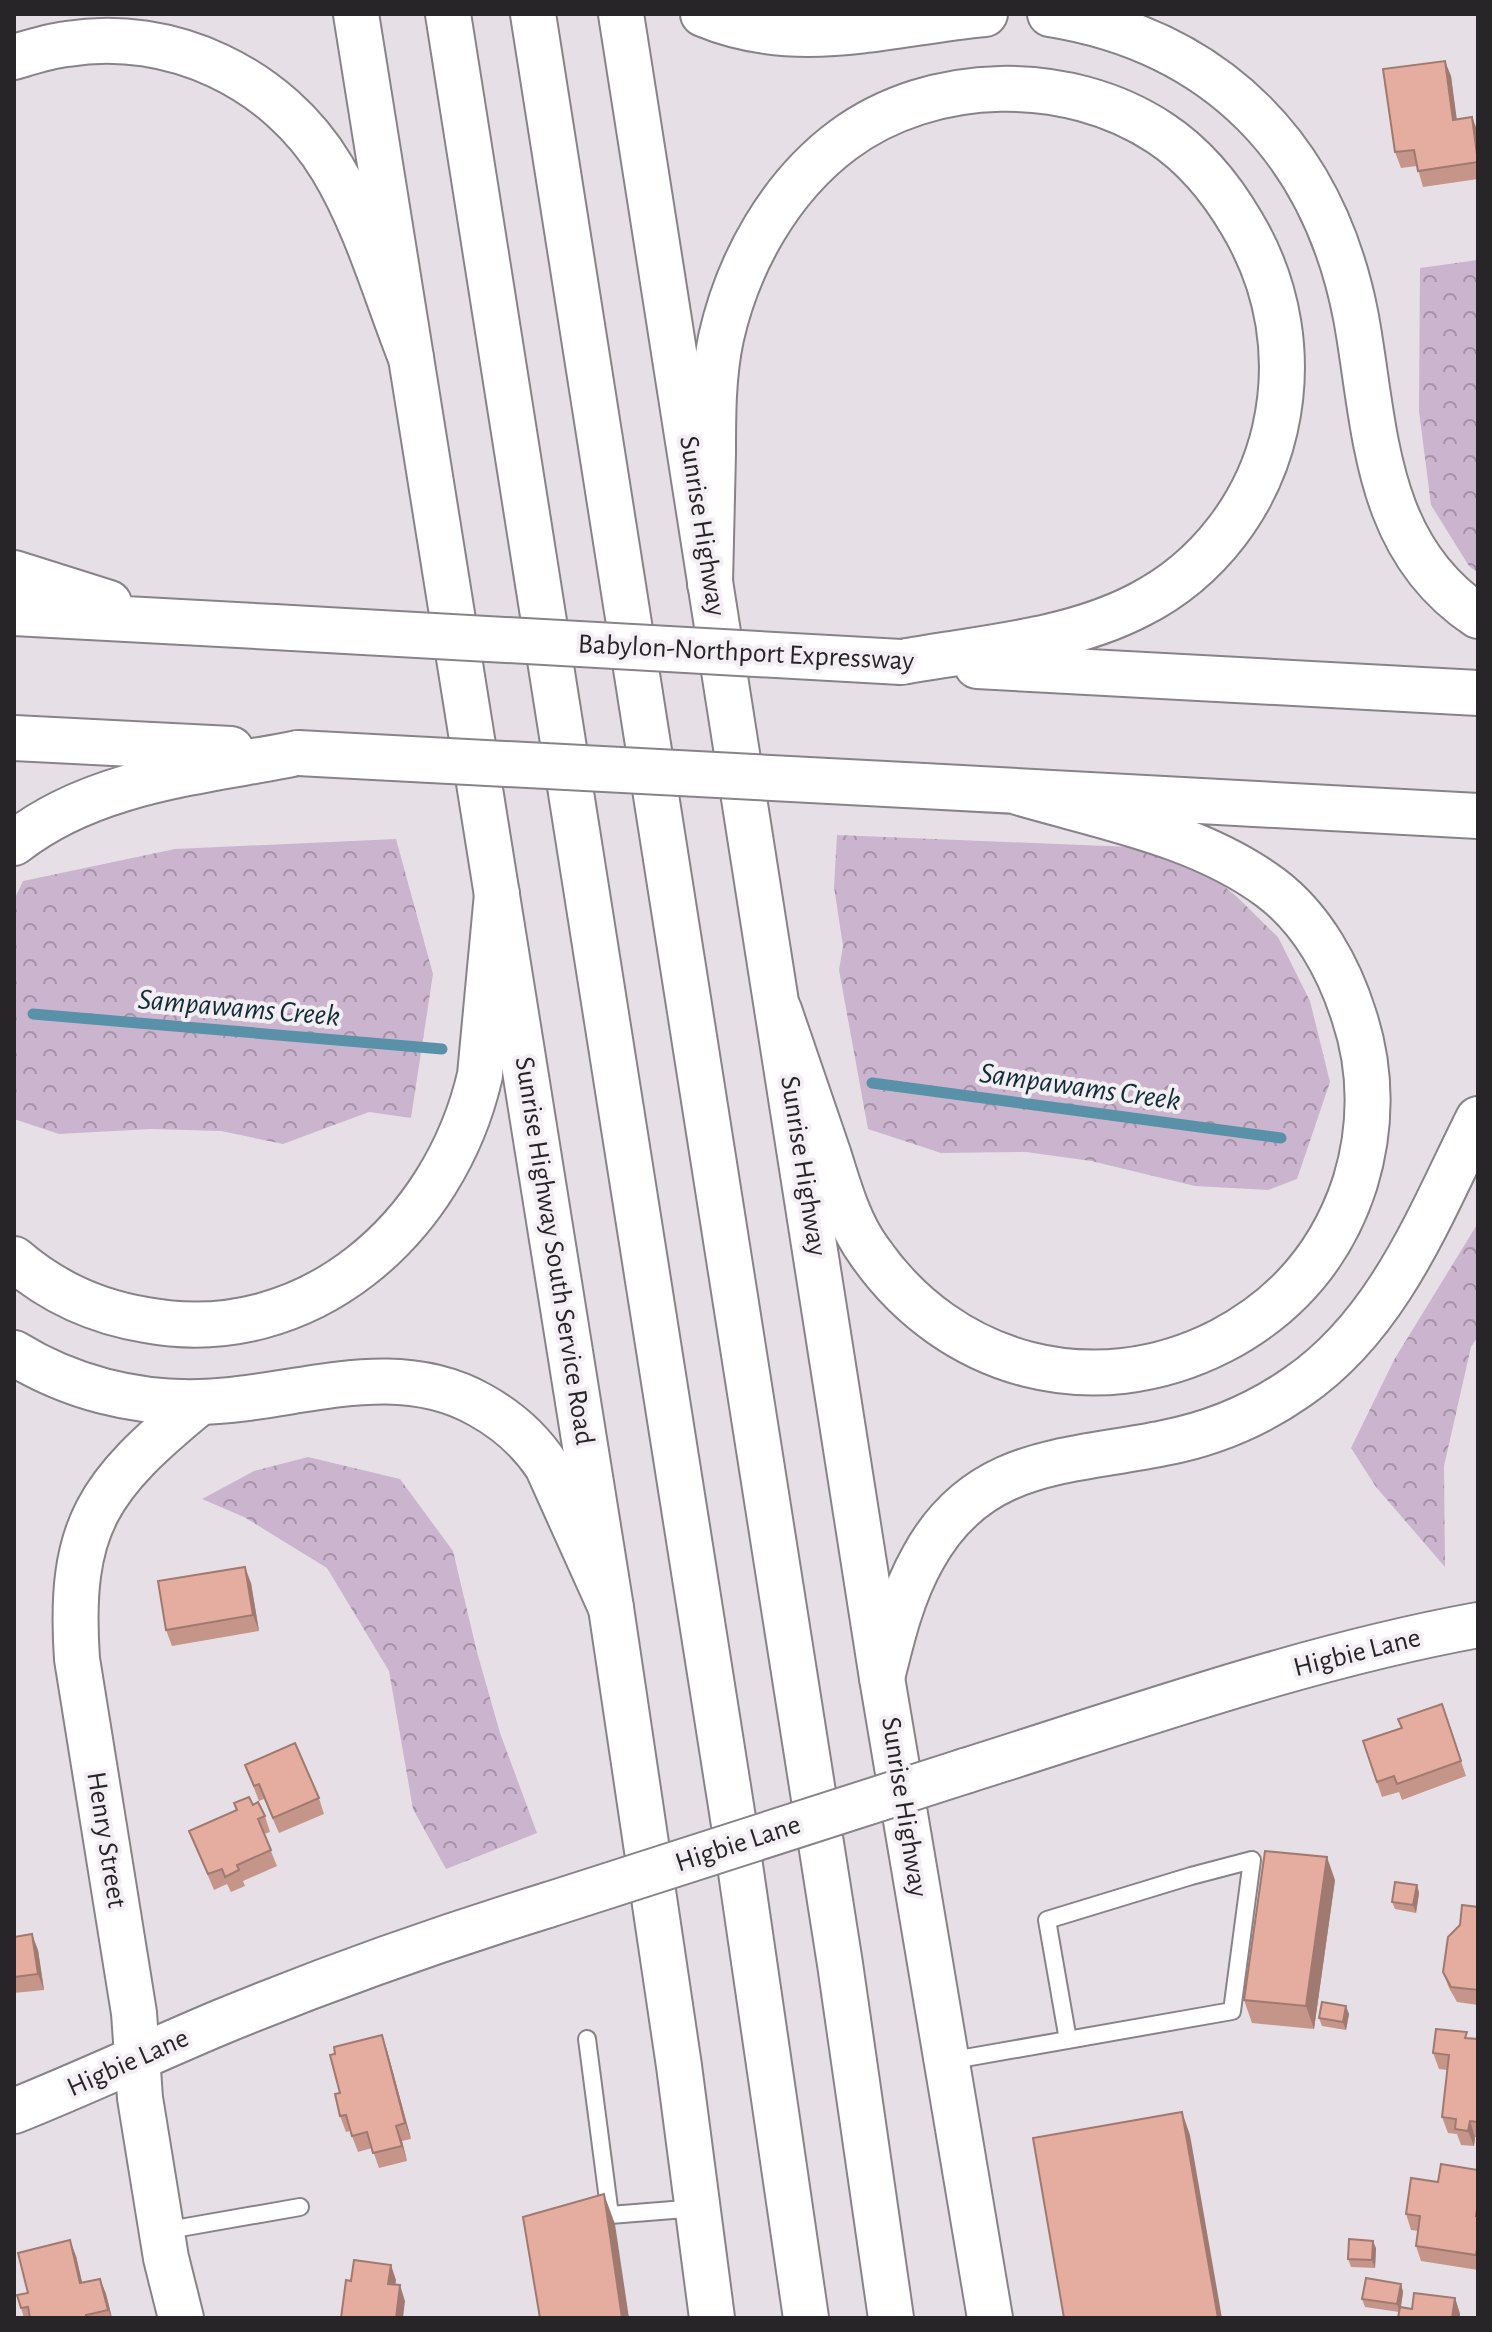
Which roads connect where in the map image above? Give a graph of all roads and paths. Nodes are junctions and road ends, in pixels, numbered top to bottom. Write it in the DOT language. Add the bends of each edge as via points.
graph roads {
  1 [pos="356,14"];
  2 [pos="448,14"];
  3 [pos="533,14"];
  4 [pos="621,14"];
  5 [pos="703,14"];
  6 [pos="985,14"];
  7 [pos="1050,14"];
  8 [pos="14,57"];
  9 [pos="411,358"];
  10 [pos="14,573"];
  11 [pos="710,584"];
  12 [pos="14,613"];
  13 [pos="1478,616"];
  14 [pos="168,621"];
  15 [pos="901,662"];
  16 [pos="1478,693"];
  17 [pos="14,738"];
  18 [pos="298,753"];
  19 [pos="1017,792"];
  20 [pos="1478,816"];
  21 [pos="14,843"];
  22 [pos="497,894"];
  23 [pos="779,1010"];
  24 [pos="1478,1119"];
  25 [pos="14,1259"];
  26 [pos="14,1353"];
  27 [pos="199,1403"];
  28 [pos="611,1608"];
  29 [pos="1478,1625"];
  30 [pos="882,1678"];
  31 [pos="587,2039"];
  32 [pos="1068,2040"];
  33 [pos="137,2057"];
  34 [pos="946,2061"];
  35 [pos="14,2111"];
  36 [pos="300,2207"];
  37 [pos="699,2208"];
  38 [pos="161,2232"];
  39 [pos="181,2318"];
  40 [pos="712,2318"];
  41 [pos="806,2318"];
  42 [pos="891,2318"];
  43 [pos="990,2318"];
  1 -- 9 [label="main road"];
  2 -- 41 [label="main road" via="735,1831"];
  3 -- 42 [label="main road"];
  4 -- 11 [label="main road, Sunrise Highway"];
  5 -- 6 [label="main road" via="751,30 806,36"];
  7 -- 13 [label="main road" via="1114,28 1182,58 1247,107 1298,167 1321,204 1347,279 1373,438 1391,502 1422,561"];
  8 -- 9 [label="main road" via="69,43 134,44 197,57 253,83 293,118 331,166 355,213"];
  9 -- 22 [label="main road"];
  10 -- 14 [label="main road"];
  11 -- 15 [label="main road" via="714,396 721,336 750,256 789,191 843,140 872,121 945,95 1021,88 1128,115 1190,156 1214,182 1257,248 1271,285 1281,338 1281,401 1259,475 1225,537 1169,587 1139,605 1069,630"];
  11 -- 23 [label="main road, Sunrise Highway"];
  12 -- 14 [label="main road, Babylon-Northport Expressway"];
  14 -- 15 [label="main road, Babylon-Northport Expressway, bridge"];
  15 -- 16 [label="main road, Babylon-Northport Expressway"];
  17 -- 18 [label="main road"];
  18 -- 19 [label="main road, bridge"];
  18 -- 21 [label="main road" via="97,796 44,821"];
  19 -- 20 [label="main road"];
  19 -- 23 [label="main road" via="1195,846 1252,874 1301,916 1338,974 1366,1064 1367,1129 1360,1166 1334,1236 1274,1307 1203,1350 1138,1371 1104,1374 1022,1363 955,1332 919,1305 867,1250 838,1184"];
  22 -- 25 [label="main road" via="480,1075 459,1141 442,1175 400,1231 347,1277 315,1296 260,1316 194,1325 124,1317 92,1306 31,1274"];
  22 -- 28 [label="main road, Sunrise Highway South Service Road"];
  23 -- 30 [label="main road, Sunrise Highway"];
  24 -- 30 [label="main road" via="1407,1261 1351,1340 1299,1386 1220,1428 1038,1465 973,1499 923,1557 901,1608"];
  26 -- 27 [label="main road" via="84,1386"];
  27 -- 28 [label="main road" via="379,1380 427,1384 473,1401 535,1447"];
  27 -- 33 [label="main road, Henry Street" via="156,1438 98,1507 81,1551 75,1609 77,1659"];
  28 -- 37 [label="main road"];
  29 -- 33 [label="main road, Higbie Lane, bridge" via="1260,1678 473,1928"];
  30 -- 34 [label="main road, Sunrise Highway"];
  31 -- 37 [label="lane" via="610,2215"];
  32 -- 32 [label="lane" via="1232,2011 1252,1860 1047,1920"];
  32 -- 34 [label="lane"];
  33 -- 35 [label="main road, Higbie Lane"];
  33 -- 38 [label="main road, Henry Street"];
  34 -- 43 [label="main road, Sunrise Highway"];
  36 -- 38 [label="lane"];
  37 -- 40 [label="main road"];
  38 -- 39 [label="main road, Henry Street"];
}
